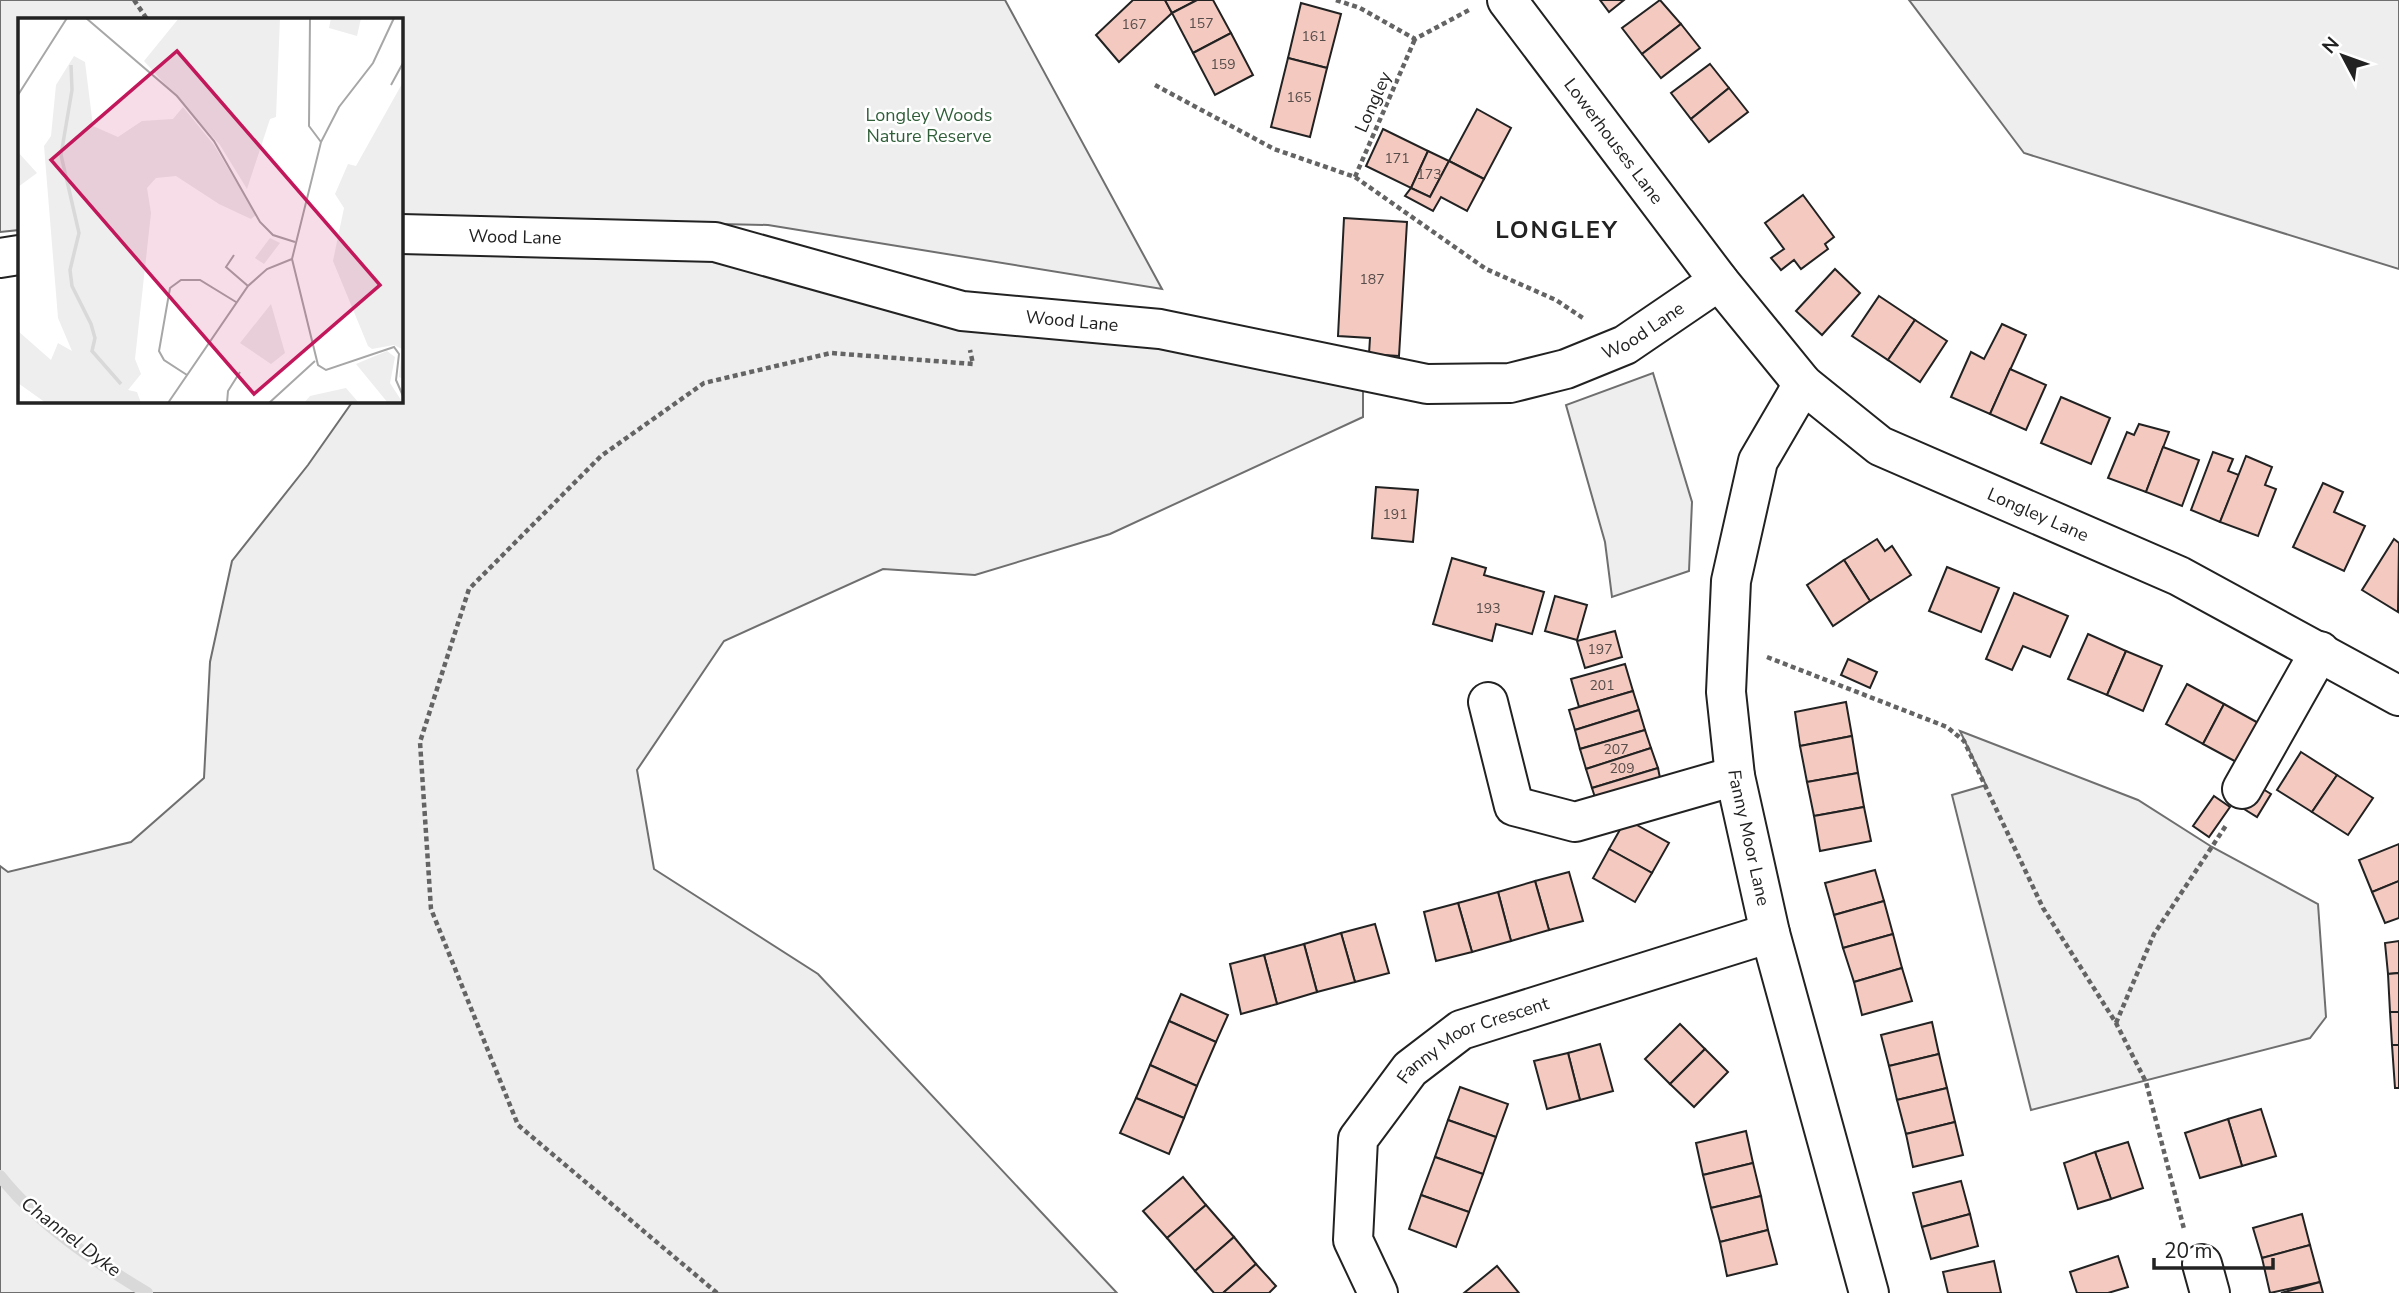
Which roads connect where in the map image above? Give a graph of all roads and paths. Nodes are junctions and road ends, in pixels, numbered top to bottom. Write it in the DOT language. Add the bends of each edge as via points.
graph roads {
  1 [pos="134,0"];
  2 [pos="1336,0"];
  3 [pos="1492,3"];
  4 [pos="147,18"];
  5 [pos="1415,39"];
  6 [pos="1155,85"];
  7 [pos="1355,177"];
  8 [pos="402,234"];
  9 [pos="18,255"];
  10 [pos="0,258"];
  11 [pos="1719,281"];
  12 [pos="962,311"];
  13 [pos="1625,345"];
  14 [pos="1802,384"];
  15 [pos="1729,640"];
  16 [pos="2320,651"];
  17 [pos="2399,696"];
  18 [pos="1488,702"];
  19 [pos="1735,776"];
  20 [pos="2242,789"];
  21 [pos="1770,933"];
  22 [pos="2116,1023"];
  23 [pos="2206,1278"];
  24 [pos="717,1293"];
  25 [pos="1378,1293"];
  26 [pos="1869,1293"];
  1 -- 4 [label="path"];
  2 -- 5 [label="path"];
  3 -- 5 [label="path"];
  3 -- 11 [label="street, Lowerhouses Lane"];
  5 -- 7 [label="path, Longley"];
  6 -- 7 [label="path" via="1274,149"];
  7 -- 13 [label="path" via="1486,269 1556,300"];
  8 -- 12 [label="street, Wood Lane" via="715,242"];
  9 -- 10 [label="street"];
  11 -- 13 [label="street, Wood Lane"];
  11 -- 14 [label="street, Longley Lane"];
  12 -- 13 [label="street, Wood Lane" via="1160,328 1427,384 1510,383 1566,369"];
  12 -- 24 [label="path" via="973,364 831,353 704,383 601,456 469,589 420,742 432,909 518,1125"];
  14 -- 15 [label="street, Fanny Moor Lane" via="1758,461 1731,582"];
  14 -- 16 [label="street, Longley Lane" via="1880,446 2179,576"];
  15 -- 19 [label="street, Fanny Moor Lane" via="1726,692"];
  15 -- 22 [label="path" via="1947,727 1964,741 2043,908"];
  16 -- 17 [label="street, Longley Lane"];
  16 -- 20 [label="street"];
  18 -- 19 [label="street" via="1514,806 1575,822"];
  19 -- 21 [label="street, Fanny Moor Lane"];
  20 -- 22 [label="path" via="2218,839 2154,934"];
  21 -- 25 [label="street, Fanny Moor Crescent" via="1461,1030 1410,1069 1358,1139 1353,1240"];
  21 -- 26 [label="street, Fanny Moor Lane"];
  22 -- 23 [label="path" via="2146,1082 2187,1240"];
}
